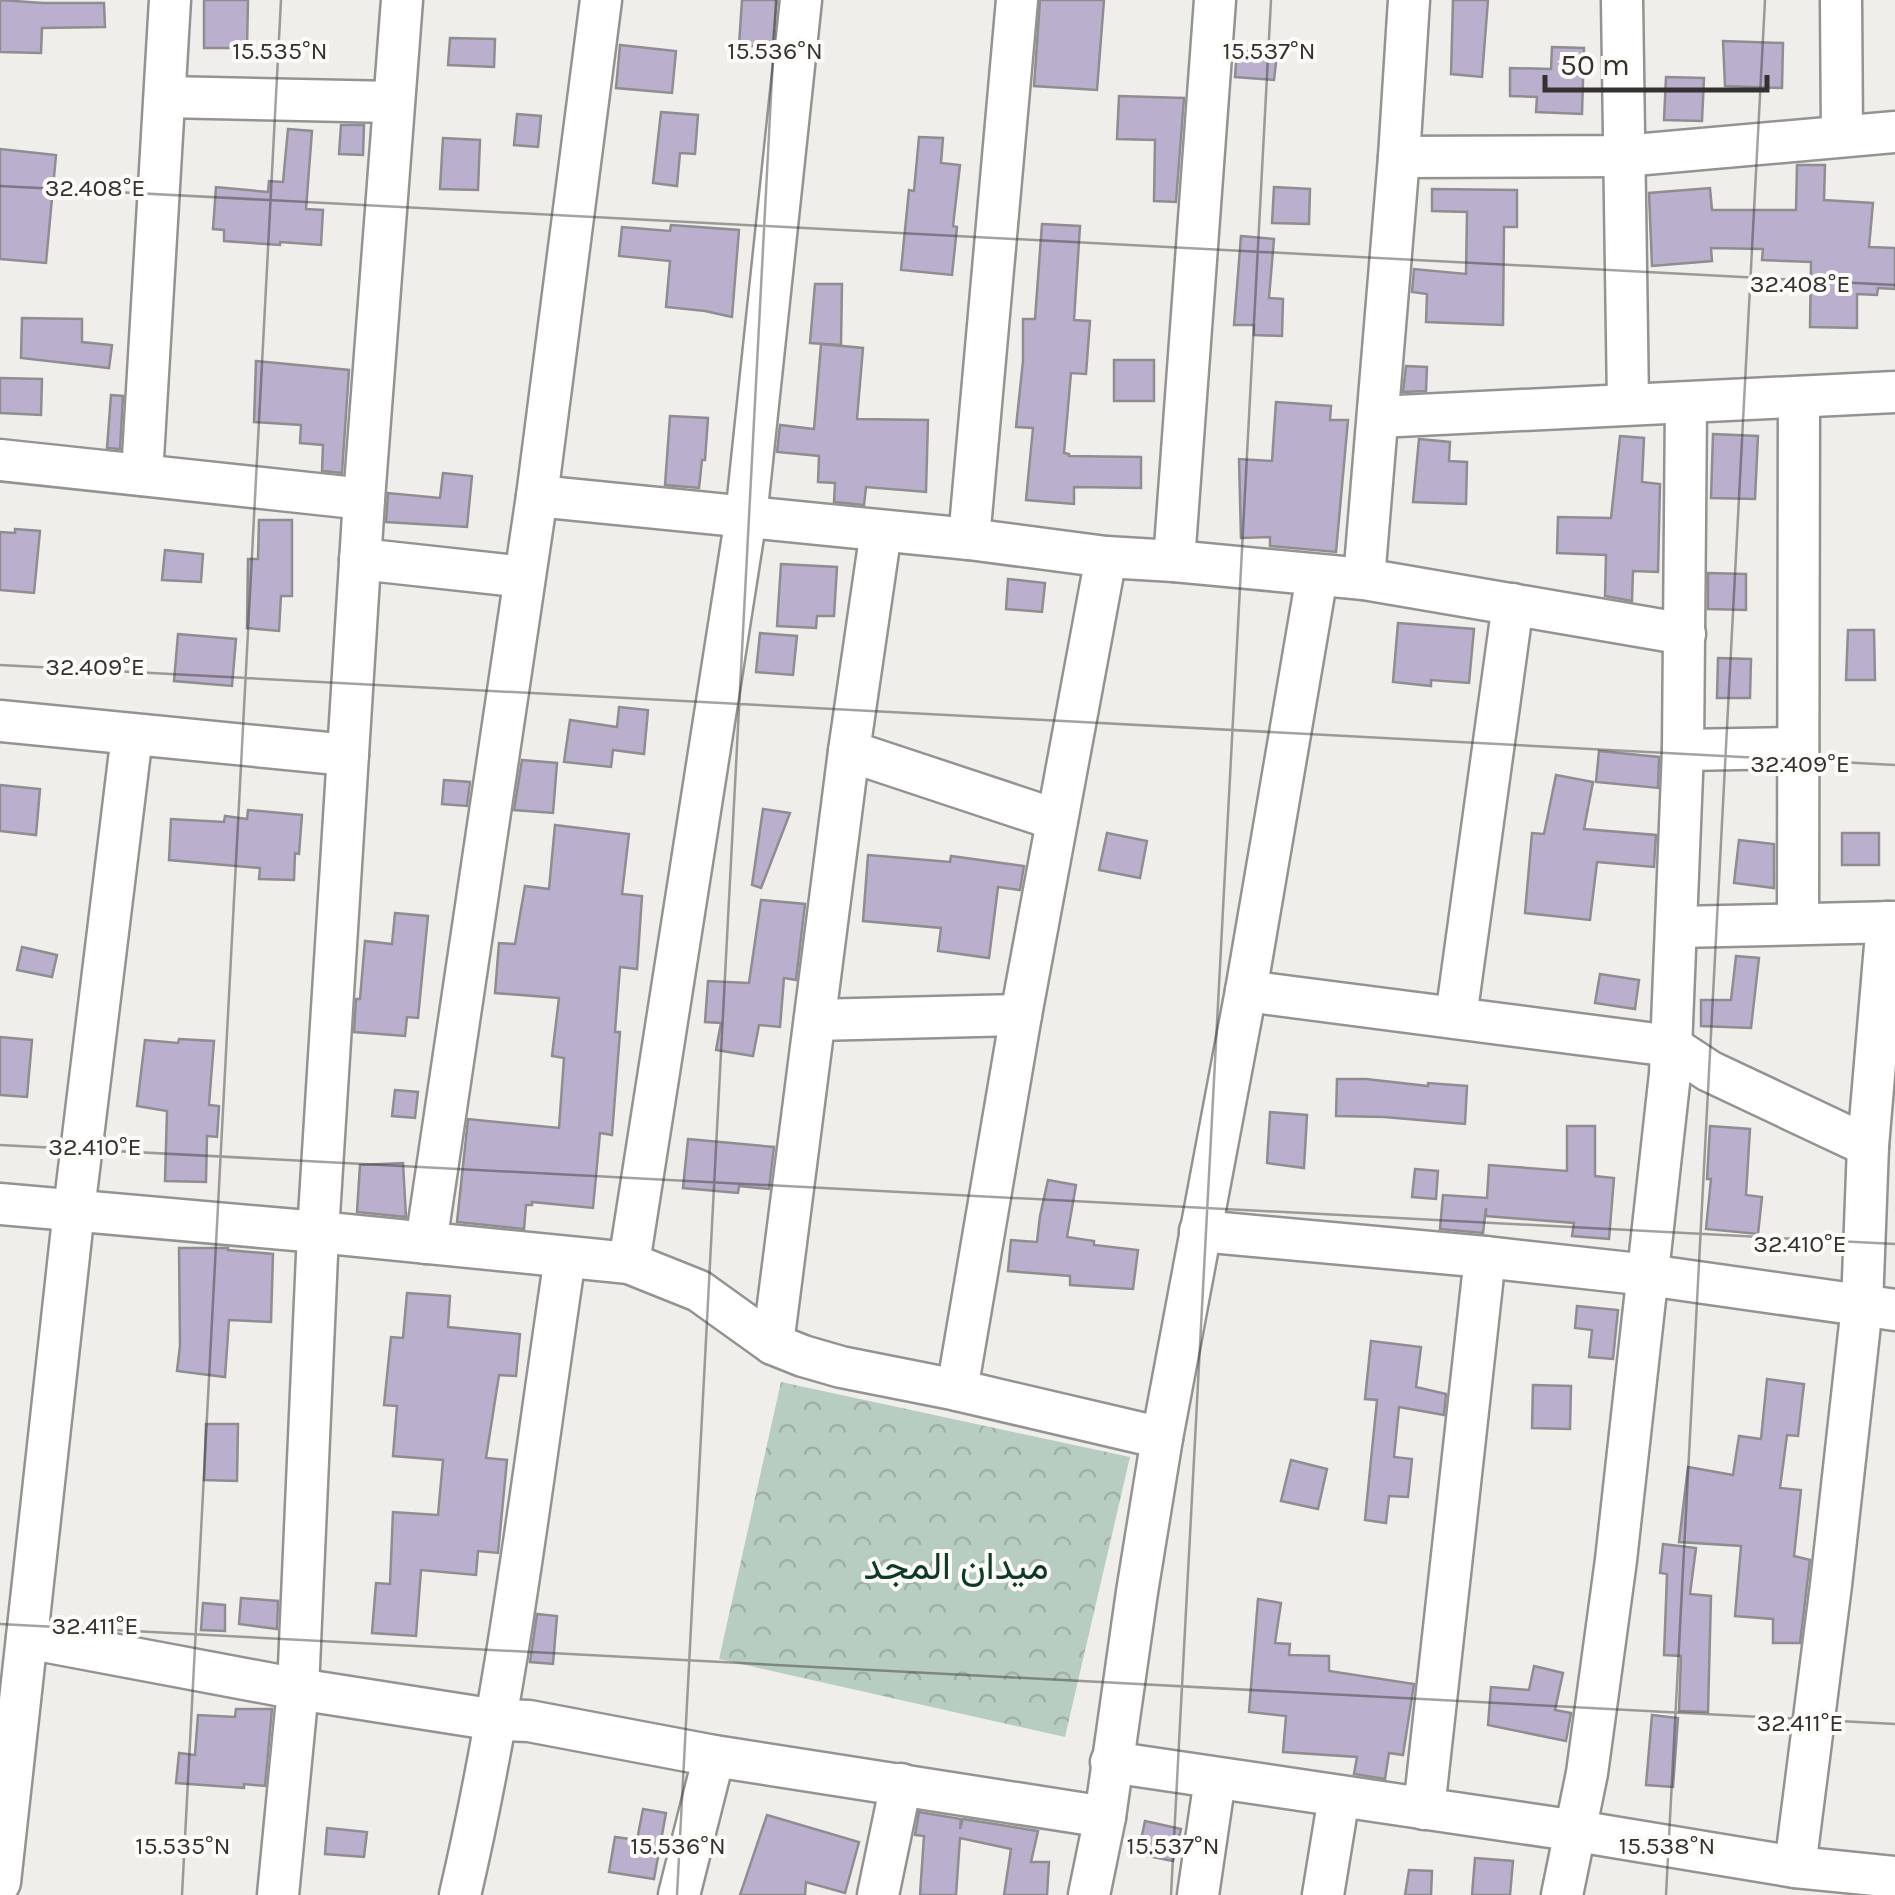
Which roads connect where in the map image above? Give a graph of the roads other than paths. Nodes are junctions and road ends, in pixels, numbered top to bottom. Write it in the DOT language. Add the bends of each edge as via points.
graph roads {
  1 [pos="170,0"];
  2 [pos="402,0"];
  3 [pos="600,0"];
  4 [pos="801,0"];
  5 [pos="1017,0"];
  6 [pos="1215,0"];
  7 [pos="1409,0"];
  8 [pos="1622,0"];
  9 [pos="1841,0"];
  10 [pos="165,98"];
  11 [pos="392,102"];
  12 [pos="1895,132"];
  13 [pos="1842,136"];
  14 [pos="1623,156"];
  15 [pos="1399,157"];
  16 [pos="1895,392"];
  17 [pos="1799,396"];
  18 [pos="1628,403"];
  19 [pos="1686,403"];
  20 [pos="1378,417"];
  21 [pos="0,460"];
  22 [pos="142,475"];
  23 [pos="537,496"];
  24 [pos="364,499"];
  25 [pos="746,517"];
  26 [pos="880,531"];
  27 [pos="969,539"];
  28 [pos="1106,557"];
  29 [pos="360,560"];
  30 [pos="1174,561"];
  31 [pos="1317,576"];
  32 [pos="524,577"];
  33 [pos="1364,580"];
  34 [pos="1514,604"];
  35 [pos="1686,634"];
  36 [pos="0,721"];
  37 [pos="132,735"];
  38 [pos="1798,748"];
  39 [pos="1683,750"];
  40 [pos="849,751"];
  41 [pos="348,755"];
  42 [pos="1058,820"];
  43 [pos="1891,922"];
  44 [pos="1798,924"];
  45 [pos="1678,927"];
  46 [pos="1246,992"];
  47 [pos="1021,1015"];
  48 [pos="1456,1017"];
  49 [pos="815,1020"];
  50 [pos="1671,1046"];
  51 [pos="1868,1146"];
  52 [pos="0,1204"];
  53 [pos="74,1210"];
  54 [pos="1200,1231"];
  55 [pos="318,1232"];
  56 [pos="426,1243"];
  57 [pos="1485,1257"];
  58 [pos="565,1258"];
  59 [pos="629,1263"];
  60 [pos="1648,1275"];
  61 [pos="1878,1308"];
  62 [pos="773,1344"];
  63 [pos="957,1390"];
  64 [pos="1162,1438"];
  65 [pos="27,1638"];
  66 [pos="298,1689"];
  67 [pos="496,1720"];
  68 [pos="714,1756"];
  69 [pos="1112,1762"];
  70 [pos="1215,1779"];
  71 [pos="901,1784"];
  72 [pos="1338,1797"];
  73 [pos="1424,1809"];
  74 [pos="1105,1817"];
  75 [pos="1577,1831"];
  76 [pos="1777,1875"];
  77 [pos="1895,1878"];
  78 [pos="0,1882"];
  79 [pos="278,1895"];
  80 [pos="460,1895"];
  81 [pos="679,1895"];
  82 [pos="878,1895"];
  83 [pos="1089,1895"];
  84 [pos="1198,1895"];
  85 [pos="1324,1895"];
  86 [pos="1562,1895"];
  1 -- 10 [label="street"];
  2 -- 11 [label="street"];
  3 -- 23 [label="street"];
  4 -- 25 [label="street"];
  5 -- 27 [label="street"];
  6 -- 30 [label="street"];
  7 -- 15 [label="street"];
  8 -- 14 [label="street"];
  9 -- 13 [label="street"];
  10 -- 11 [label="street"];
  10 -- 22 [label="street"];
  11 -- 24 [label="street"];
  12 -- 13 [label="street"];
  13 -- 14 [label="street"];
  14 -- 15 [label="street"];
  14 -- 18 [label="street"];
  15 -- 20 [label="street"];
  16 -- 17 [label="street"];
  17 -- 19 [label="street"];
  17 -- 38 [label="street"];
  18 -- 19 [label="street"];
  18 -- 20 [label="street"];
  19 -- 35 [label="street"];
  20 -- 33 [label="street"];
  21 -- 22 [label="street"];
  22 -- 24 [label="street"];
  23 -- 25 [label="street"];
  23 -- 32 [label="street"];
  24 -- 29 [label="street"];
  25 -- 26 [label="street"];
  25 -- 59 [label="street"];
  26 -- 27 [label="street"];
  26 -- 40 [label="street"];
  27 -- 28 [label="street"];
  28 -- 30 [label="street"];
  28 -- 42 [label="street"];
  29 -- 32 [label="street"];
  29 -- 41 [label="street"];
  30 -- 31 [label="street"];
  31 -- 33 [label="street"];
  31 -- 46 [label="street"];
  32 -- 56 [label="street"];
  33 -- 34 [label="street"];
  34 -- 35 [label="street"];
  34 -- 48 [label="street"];
  35 -- 39 [label="street"];
  36 -- 37 [label="street"];
  37 -- 41 [label="street"];
  37 -- 53 [label="street"];
  38 -- 39 [label="street"];
  38 -- 44 [label="street"];
  39 -- 45 [label="street"];
  40 -- 42 [label="street"];
  40 -- 49 [label="street"];
  41 -- 55 [label="street"];
  42 -- 47 [label="street"];
  43 -- 44 [label="street"];
  43 -- 51 [label="street"];
  44 -- 45 [label="street"];
  45 -- 50 [label="street"];
  46 -- 48 [label="street"];
  46 -- 54 [label="street"];
  47 -- 49 [label="street"];
  47 -- 63 [label="street"];
  48 -- 50 [label="street"];
  49 -- 62 [label="street"];
  50 -- 51 [label="street"];
  50 -- 60 [label="street"];
  51 -- 61 [label="street"];
  52 -- 53 [label="street"];
  53 -- 55 [label="street"];
  53 -- 65 [label="street"];
  54 -- 57 [label="street"];
  54 -- 64 [label="street"];
  55 -- 56 [label="street"];
  55 -- 66 [label="street"];
  56 -- 58 [label="street"];
  57 -- 60 [label="street"];
  57 -- 73 [label="street"];
  58 -- 59 [label="street"];
  58 -- 67 [label="street"];
  59 -- 62 [label="street" via="699,1291"];
  60 -- 61 [label="street"];
  60 -- 75 [label="street"];
  61 -- 76 [label="street"];
  62 -- 63 [label="street" via="841,1367"];
  63 -- 64 [label="street"];
  64 -- 69 [label="street"];
  65 -- 66 [label="street"];
  65 -- 78 [label="street"];
  66 -- 67 [label="street"];
  66 -- 79 [label="street"];
  67 -- 68 [label="street"];
  67 -- 80 [label="street"];
  68 -- 71 [label="street"];
  68 -- 81 [label="street"];
  69 -- 70 [label="street"];
  69 -- 74 [label="street"];
  70 -- 72 [label="street"];
  70 -- 84 [label="street"];
  71 -- 74 [label="street"];
  71 -- 82 [label="street"];
  72 -- 73 [label="street"];
  72 -- 85 [label="street"];
  73 -- 75 [label="street"];
  74 -- 83 [label="street"];
  75 -- 76 [label="street"];
  75 -- 86 [label="street"];
  76 -- 77 [label="street"];
}
